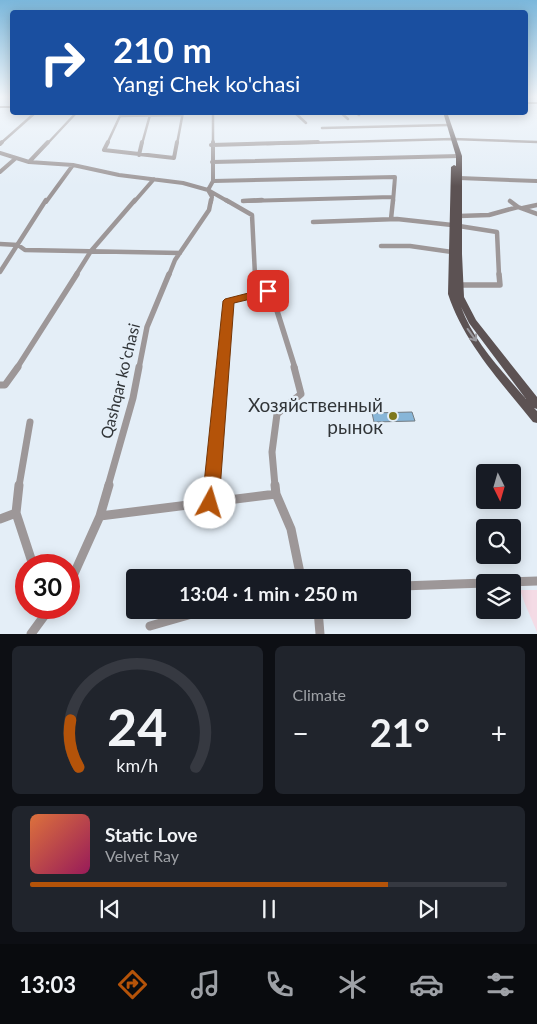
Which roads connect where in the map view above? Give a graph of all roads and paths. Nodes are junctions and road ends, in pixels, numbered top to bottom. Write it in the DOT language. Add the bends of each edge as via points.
graph roads {
  1 [pos="20,127"];
  2 [pos="63,127"];
  3 [pos="115,127"];
  4 [pos="147,127"];
  5 [pos="180,127"];
  6 [pos="212,127"];
  7 [pos="382,127"];
  8 [pos="449,127"];
  9 [pos="322,128"];
  10 [pos="453,139"];
  11 [pos="537,142"];
  12 [pos="0,144"];
  13 [pos="211,145"];
  14 [pos="0,153"];
  15 [pos="139,155"];
  16 [pos="457,155"];
  17 [pos="16,158"];
  18 [pos="29,162"];
  19 [pos="212,162"];
  20 [pos="73,165"];
  21 [pos="0,172"];
  22 [pos="459,178"];
  23 [pos="154,179"];
  24 [pos="212,181"];
  25 [pos="537,181"];
  26 [pos="208,190"];
  27 [pos="392,197"];
  28 [pos="243,201"];
  29 [pos="510,201"];
  30 [pos="518,206"];
  31 [pos="537,206"];
  32 [pos="523,208"];
  33 [pos="537,214"];
  34 [pos="459,216"];
  35 [pos="391,220"];
  36 [pos="313,222"];
  37 [pos="455,225"];
  38 [pos="455,237"];
  39 [pos="0,244"];
  40 [pos="18,244"];
  41 [pos="380,246"];
  42 [pos="91,251"];
  43 [pos="180,252"];
  44 [pos="452,252"];
  45 [pos="0,272"];
  46 [pos="460,284"];
  47 [pos="268,291"];
  48 [pos="0,385"];
  49 [pos="537,405"];
  50 [pos="537,419"];
  51 [pos="30,422"];
  52 [pos="276,494"];
  53 [pos="210,503"];
  54 [pos="16,513"];
  55 [pos="100,516"];
  56 [pos="0,518"];
  57 [pos="29,554"];
  58 [pos="80,561"];
  59 [pos="299,569"];
  60 [pos="521,581"];
  61 [pos="537,581"];
  62 [pos="476,583"];
  63 [pos="411,586"];
  64 [pos="41,619"];
  65 [pos="174,619"];
  66 [pos="319,619"];
  67 [pos="150,626"];
  68 [pos="31,634"];
  69 [pos="320,634"];
  1 -- 12 [label="street"];
  2 -- 18 [label="street"];
  3 -- 15 [label="street" via="104,150"];
  4 -- 15 [label="street"];
  5 -- 15 [label="street" via="174,158"];
  6 -- 13 [label="street"];
  7 -- 9 [label="street"];
  8 -- 10 [label="main road"];
  10 -- 11 [label="street"];
  10 -- 13 [label="street"];
  10 -- 16 [label="main road"];
  13 -- 19 [label="street"];
  14 -- 17 [label="street"];
  16 -- 19 [label="street"];
  16 -- 22 [label="main road"];
  16 -- 37 [label="main road"];
  17 -- 18 [label="street"];
  17 -- 21 [label="street"];
  18 -- 20 [label="street"];
  19 -- 24 [label="street"];
  20 -- 23 [label="street"];
  20 -- 40 [label="street"];
  22 -- 25 [label="street"];
  22 -- 34 [label="main road"];
  23 -- 26 [label="street"];
  23 -- 42 [label="street"];
  24 -- 26 [label="street"];
  24 -- 27 [label="street" via="395,177"];
  26 -- 43 [label="street, Qashqar koʻchasi" via="212,197 209,210"];
  26 -- 47 [label="street" via="252,215 254,279 257,287"];
  27 -- 28 [label="street"];
  27 -- 35 [label="street"];
  29 -- 30 [label="street"];
  30 -- 32 [label="street"];
  30 -- 34 [label="street" via="495,215"];
  31 -- 32 [label="street"];
  32 -- 33 [label="street"];
  34 -- 37 [label="main road"];
  35 -- 36 [label="street"];
  35 -- 37 [label="street"];
  37 -- 38 [label="main road"];
  37 -- 46 [label="street" via="497,232 500,285"];
  38 -- 44 [label="main road"];
  38 -- 46 [label="main road"];
  39 -- 40 [label="street"];
  40 -- 42 [label="street" via="24,250"];
  40 -- 45 [label="street"];
  41 -- 44 [label="street"];
  42 -- 43 [label="street"];
  42 -- 48 [label="street" via="15,371 5,385"];
  43 -- 55 [label="street, Qashqar koʻchasi" via="147,327 133,398"];
  44 -- 50 [label="main road, one-way" via="452,294 459,315"];
  46 -- 49 [label="main road" via="460,297 472,321"];
  47 -- 52 [label="street" via="287,336 302,394 277,414 272,452"];
  47 -- 53 [label="street" via="229,301"];
  51 -- 54 [label="street"];
  52 -- 53 [label="street"];
  52 -- 59 [label="street" via="291,529"];
  53 -- 55 [label="street"];
  54 -- 56 [label="street"];
  54 -- 57 [label="street"];
  55 -- 58 [label="street, Qashqar koʻchasi"];
  60 -- 61 [label="street"];
  62 -- 63 [label="street"];
  64 -- 68 [label="street"];
  65 -- 67 [label="street"];
  66 -- 69 [label="street"];
}
